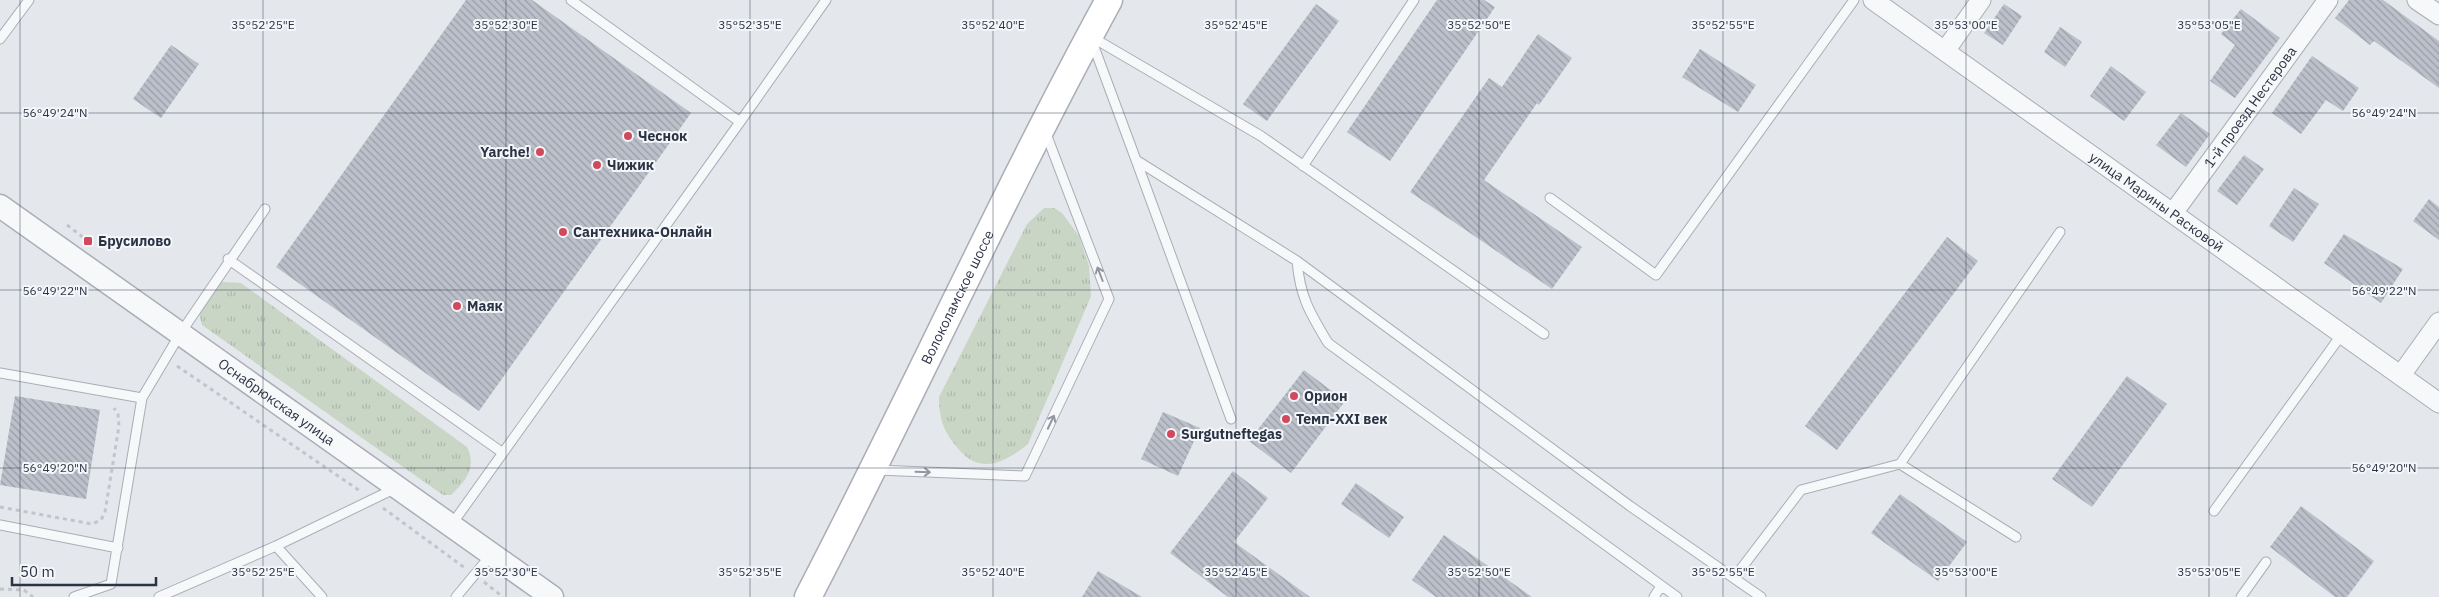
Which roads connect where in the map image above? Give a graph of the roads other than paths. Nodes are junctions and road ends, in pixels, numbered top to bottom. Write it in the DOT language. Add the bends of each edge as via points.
graph roads {
  1 [pos="29,0"];
  2 [pos="571,0"];
  3 [pos="826,0"];
  4 [pos="1109,0"];
  5 [pos="1414,0"];
  6 [pos="1854,0"];
  7 [pos="1873,0"];
  8 [pos="1981,0"];
  9 [pos="2328,0"];
  10 [pos="2418,0"];
  11 [pos="2439,16"];
  12 [pos="1090,36"];
  13 [pos="0,39"];
  14 [pos="1945,51"];
  15 [pos="740,122"];
  16 [pos="1042,124"];
  17 [pos="1136,160"];
  18 [pos="1303,166"];
  19 [pos="1550,198"];
  20 [pos="0,206"];
  21 [pos="265,209"];
  22 [pos="2173,213"];
  23 [pos="2060,232"];
  24 [pos="228,259"];
  25 [pos="1297,261"];
  26 [pos="2439,322"];
  27 [pos="180,334"];
  28 [pos="1544,334"];
  29 [pos="2342,334"];
  30 [pos="0,373"];
  31 [pos="2401,375"];
  32 [pos="142,398"];
  33 [pos="2439,403"];
  34 [pos="1231,420"];
  35 [pos="503,453"];
  36 [pos="1900,464"];
  37 [pos="874,470"];
  38 [pos="396,488"];
  39 [pos="2214,512"];
  40 [pos="0,525"];
  41 [pos="450,526"];
  42 [pos="2016,537"];
  43 [pos="276,546"];
  44 [pos="118,548"];
  45 [pos="491,555"];
  46 [pos="2266,562"];
  47 [pos="1734,578"];
  48 [pos="1661,586"];
  49 [pos="171,594"];
  50 [pos="1758,596"];
  51 [pos="74,597"];
  52 [pos="159,597"];
  53 [pos="322,597"];
  54 [pos="456,597"];
  55 [pos="552,597"];
  56 [pos="808,597"];
  57 [pos="1654,597"];
  58 [pos="1677,597"];
  59 [pos="2241,597"];
  1 -- 13 [label="lane"];
  2 -- 15 [label="lane"];
  3 -- 15 [label="lane"];
  4 -- 12 [label="main road, Волоколамское шоссе"];
  5 -- 18 [label="lane"];
  6 -- 19 [label="lane" via="1656,275"];
  7 -- 14 [label="street, улица Марины Расковой"];
  8 -- 14 [label="street"];
  9 -- 22 [label="street, 1-й проезд Нестерова"];
  10 -- 11 [label="street"];
  12 -- 16 [label="main road, Волоколамское шоссе"];
  12 -- 17 [label="lane"];
  12 -- 18 [label="lane" via="1261,136"];
  14 -- 22 [label="street, улица Марины Расковой"];
  15 -- 35 [label="lane"];
  16 -- 37 [label="main road, Волоколамское шоссе"];
  37 -- 16 [label="lane, one-way" via="1025,476 1109,299"];
  17 -- 25 [label="lane"];
  17 -- 34 [label="lane"];
  18 -- 28 [label="lane"];
  20 -- 27 [label="street, Оснабрюкская улица"];
  21 -- 24 [label="lane"];
  22 -- 29 [label="street, улица Марины Расковой"];
  23 -- 36 [label="lane"];
  24 -- 27 [label="lane"];
  24 -- 35 [label="lane"];
  25 -- 47 [label="lane" via="1630,506"];
  25 -- 48 [label="lane" via="1299,284 1308,309 1328,343"];
  26 -- 31 [label="street"];
  27 -- 32 [label="lane"];
  27 -- 38 [label="street, Оснабрюкская улица"];
  29 -- 31 [label="street, улица Марины Расковой"];
  29 -- 39 [label="lane"];
  30 -- 32 [label="lane"];
  31 -- 33 [label="street, улица Марины Расковой"];
  32 -- 44 [label="lane"];
  35 -- 41 [label="lane"];
  36 -- 42 [label="lane"];
  36 -- 47 [label="lane" via="1801,490"];
  37 -- 56 [label="main road, Волоколамское шоссе"];
  38 -- 41 [label="street, Оснабрюкская улица"];
  38 -- 43 [label="lane"];
  40 -- 44 [label="lane"];
  41 -- 45 [label="street, Оснабрюкская улица"];
  43 -- 49 [label="lane"];
  43 -- 53 [label="lane"];
  44 -- 51 [label="lane" via="111,584"];
  45 -- 54 [label="lane"];
  45 -- 55 [label="street, Оснабрюкская улица"];
  46 -- 59 [label="lane"];
  47 -- 50 [label="lane"];
  48 -- 57 [label="lane"];
  48 -- 58 [label="lane"];
  49 -- 52 [label="lane"];
}
